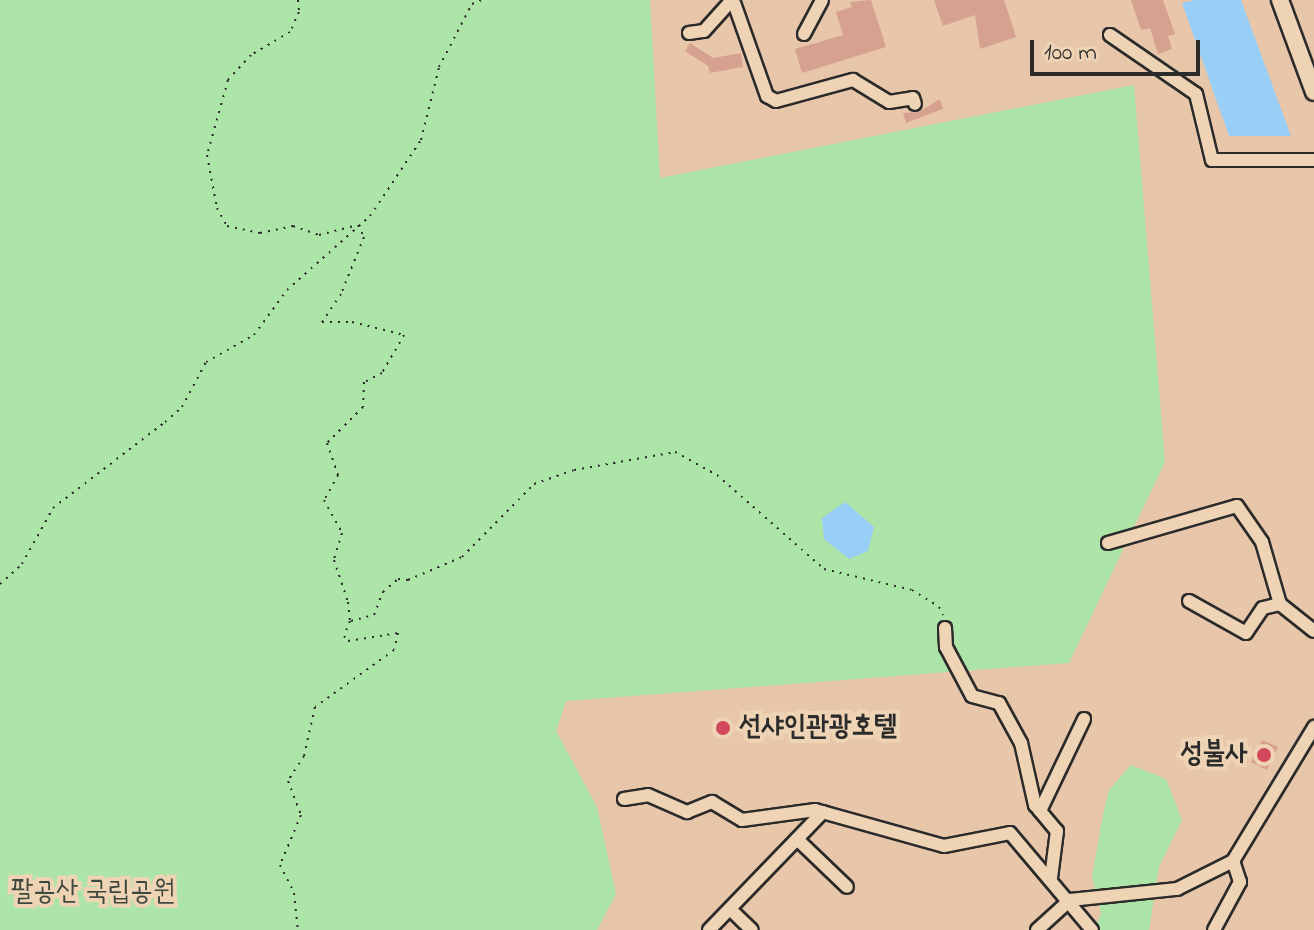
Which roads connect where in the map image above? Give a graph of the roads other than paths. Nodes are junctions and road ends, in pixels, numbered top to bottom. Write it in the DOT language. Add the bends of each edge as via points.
graph roads {
  1 [pos="732,0"];
  2 [pos="822,0"];
  3 [pos="1280,0"];
  4 [pos="689,33"];
  5 [pos="804,34"];
  6 [pos="1110,35"];
  7 [pos="1314,92"];
  8 [pos="915,104"];
  9 [pos="1314,160"];
  10 [pos="1108,543"];
  11 [pos="1189,601"];
  12 [pos="1280,604"];
  13 [pos="945,628"];
  14 [pos="1314,631"];
  15 [pos="1084,719"];
  16 [pos="1314,727"];
  17 [pos="624,799"];
  18 [pos="1040,811"];
  19 [pos="823,812"];
  20 [pos="797,839"];
  21 [pos="1233,861"];
  22 [pos="1051,878"];
  23 [pos="847,887"];
  24 [pos="1070,900"];
  25 [pos="730,909"];
  26 [pos="709,930"];
  27 [pos="752,930"];
  28 [pos="1037,930"];
  29 [pos="1092,930"];
  30 [pos="1214,930"];
  1 -- 4 [label="street" via="704,31"];
  1 -- 8 [label="street" via="767,96 776,101 853,80 889,102 913,98"];
  2 -- 5 [label="street"];
  3 -- 7 [label="main road"];
  6 -- 9 [label="street" via="1196,94 1212,160"];
  10 -- 12 [label="street" via="1237,506 1262,542"];
  11 -- 12 [label="street" via="1246,633 1263,608"];
  12 -- 14 [label="street"];
  13 -- 18 [label="street" via="946,647 972,696 999,703 1021,743"];
  15 -- 18 [label="street"];
  16 -- 21 [label="street"];
  17 -- 19 [label="street" via="648,795 687,812 712,802 742,820"];
  18 -- 22 [label="street" via="1057,831"];
  19 -- 20 [label="street"];
  19 -- 22 [label="street" via="944,846 1010,833"];
  20 -- 23 [label="street"];
  20 -- 25 [label="street"];
  21 -- 24 [label="street" via="1177,889"];
  21 -- 30 [label="street" via="1240,882"];
  22 -- 24 [label="street"];
  24 -- 28 [label="street"];
  24 -- 29 [label="street"];
  25 -- 26 [label="street"];
  25 -- 27 [label="street"];
}
